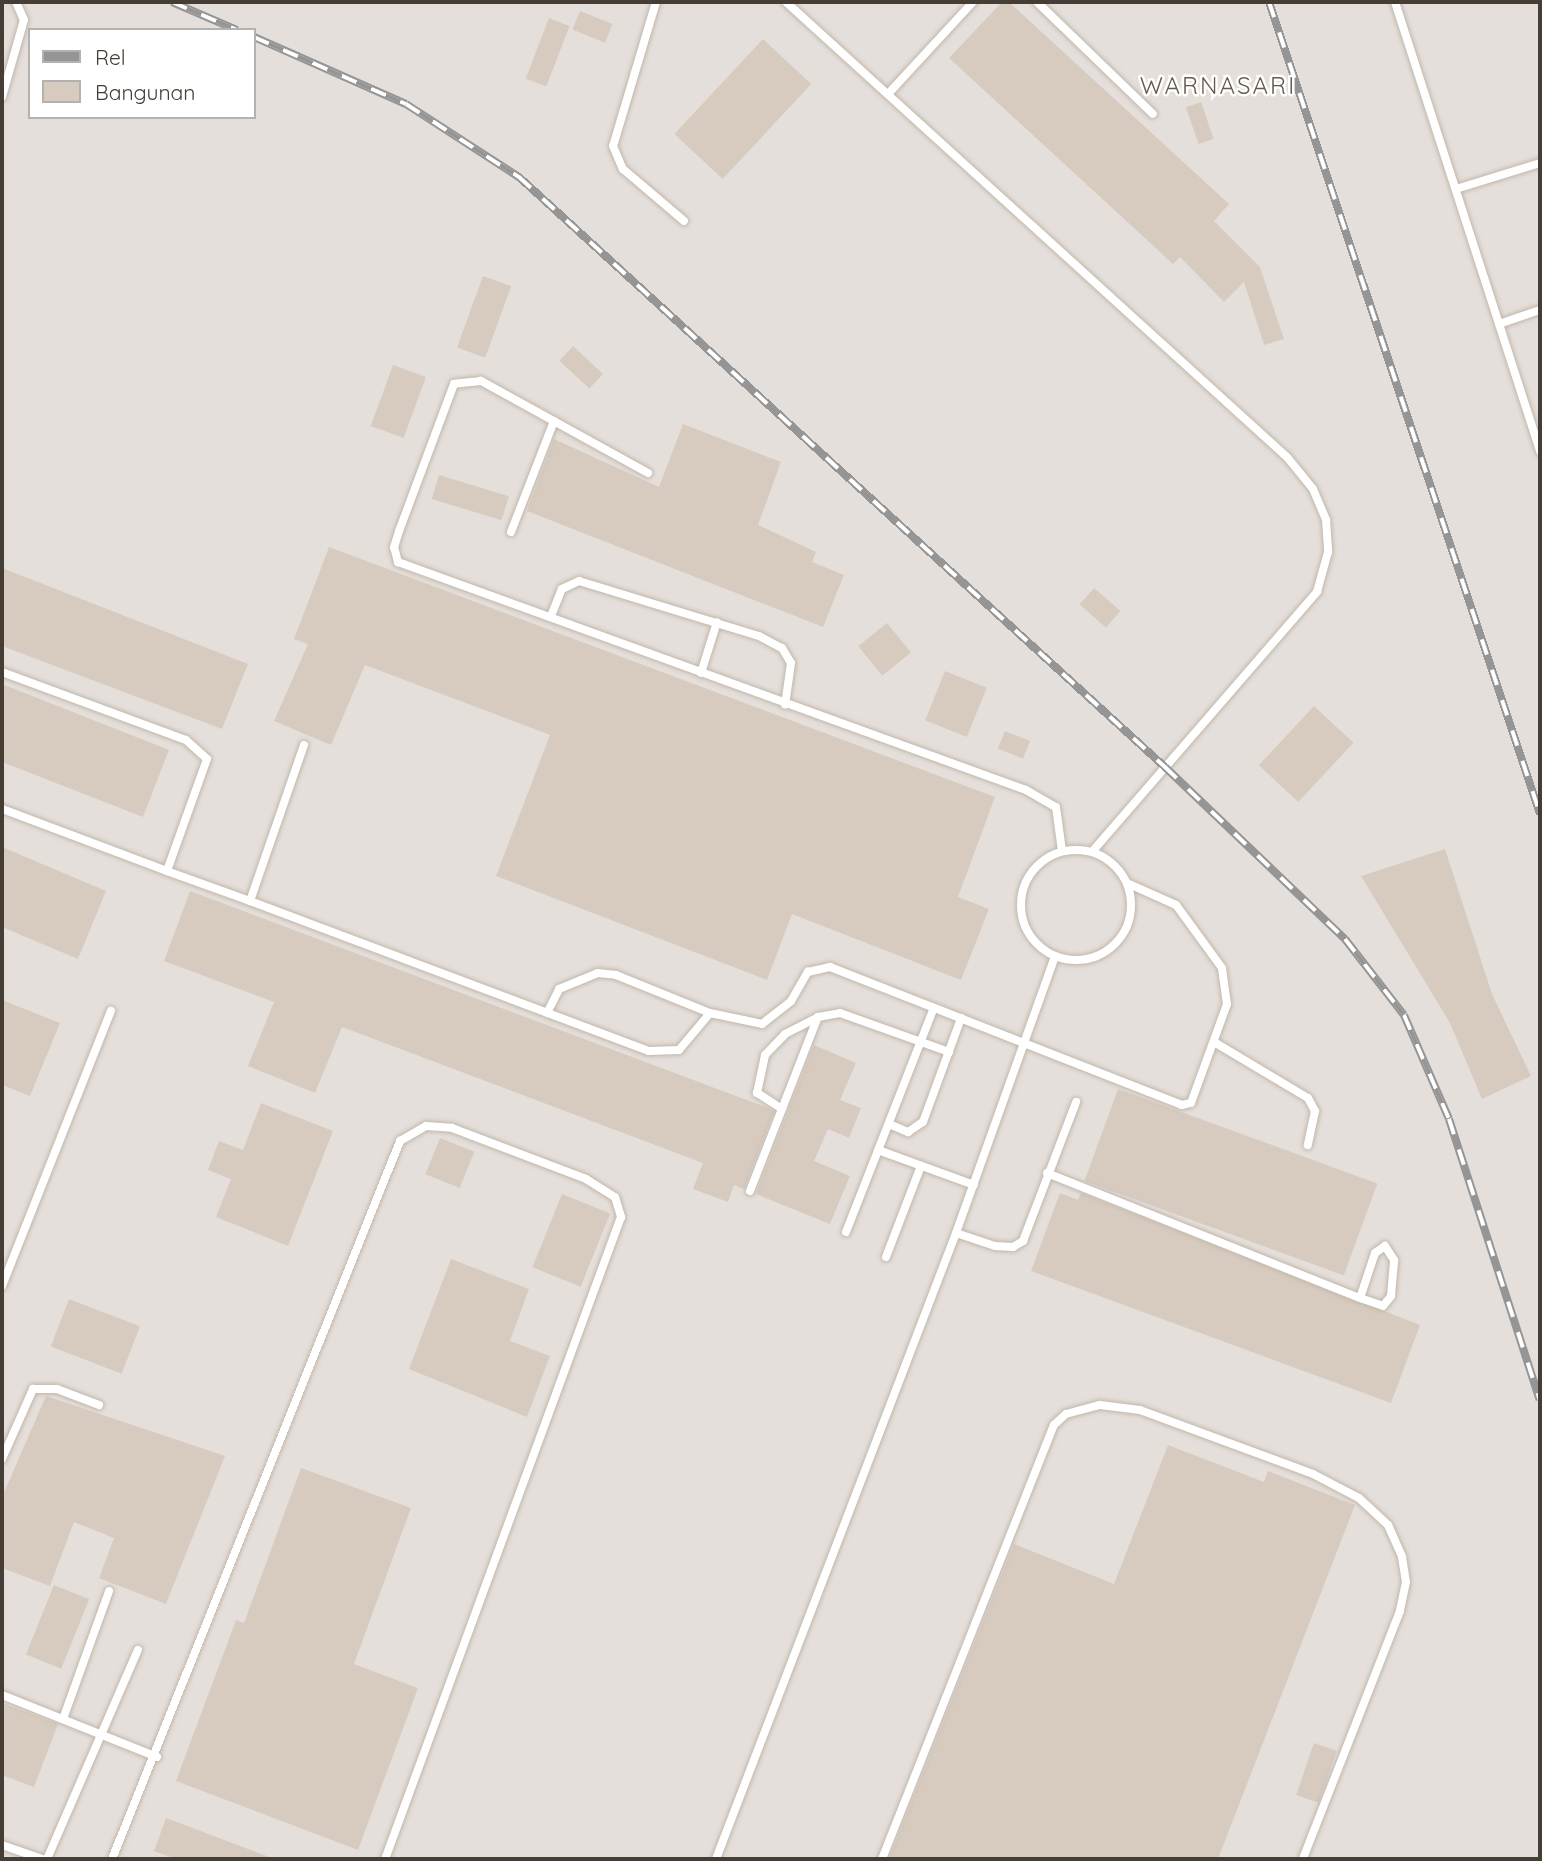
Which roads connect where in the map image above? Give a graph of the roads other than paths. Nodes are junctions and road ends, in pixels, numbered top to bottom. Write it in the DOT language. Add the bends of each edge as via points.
graph roads {
  1 [pos="16,2"];
  2 [pos="656,2"];
  3 [pos="786,2"];
  4 [pos="973,2"];
  5 [pos="1037,2"];
  6 [pos="1395,2"];
  7 [pos="888,94"];
  8 [pos="2,97"];
  9 [pos="1153,114"];
  10 [pos="1540,163"];
  11 [pos="1456,188"];
  12 [pos="684,221"];
  13 [pos="1540,310"];
  14 [pos="1499,324"];
  15 [pos="554,421"];
  16 [pos="1540,452"];
  17 [pos="648,473"];
  18 [pos="510,532"];
  19 [pos="551,616"];
  20 [pos="717,622"];
  21 [pos="2,672"];
  22 [pos="701,673"];
  23 [pos="785,705"];
  24 [pos="304,745"];
  25 [pos="2,809"];
  26 [pos="1062,851"];
  27 [pos="1093,851"];
  28 [pos="167,871"];
  29 [pos="1129,884"];
  30 [pos="250,901"];
  31 [pos="1055,956"];
  32 [pos="934,1008"];
  33 [pos="111,1011"];
  34 [pos="547,1013"];
  35 [pos="710,1013"];
  36 [pos="818,1017"];
  37 [pos="961,1018"];
  38 [pos="921,1042"];
  39 [pos="1214,1042"];
  40 [pos="1027,1043"];
  41 [pos="949,1052"];
  42 [pos="1076,1102"];
  43 [pos="782,1109"];
  44 [pos="888,1124"];
  45 [pos="1308,1145"];
  46 [pos="878,1150"];
  47 [pos="920,1166"];
  48 [pos="1047,1173"];
  49 [pos="974,1185"];
  50 [pos="750,1191"];
  51 [pos="846,1232"];
  52 [pos="956,1233"];
  53 [pos="886,1257"];
  54 [pos="2,1286"];
  55 [pos="1360,1298"];
  56 [pos="99,1405"];
  57 [pos="2,1460"];
  58 [pos="109,1591"];
  59 [pos="138,1650"];
  60 [pos="2,1695"];
  61 [pos="63,1719"];
  62 [pos="101,1734"];
  63 [pos="157,1757"];
  64 [pos="2,1845"];
  65 [pos="42,1859"];
  66 [pos="47,1859"];
  67 [pos="112,1859"];
  68 [pos="385,1859"];
  69 [pos="716,1859"];
  70 [pos="882,1859"];
  71 [pos="1303,1859"];
  1 -- 8 [label="lane" via="24,20"];
  2 -- 12 [label="lane" via="613,146 623,169"];
  3 -- 7 [label="lane"];
  4 -- 7 [label="lane"];
  5 -- 9 [label="lane"];
  6 -- 11 [label="lane"];
  7 -- 27 [label="lane" via="1287,457 1313,489 1326,520 1328,552 1317,592"];
  10 -- 11 [label="lane"];
  11 -- 14 [label="lane"];
  13 -- 14 [label="lane"];
  14 -- 16 [label="lane"];
  15 -- 17 [label="lane"];
  15 -- 18 [label="lane"];
  15 -- 19 [label="lane" via="481,381 454,384 394,547 398,562"];
  19 -- 20 [label="lane" via="562,589 579,581"];
  19 -- 22 [label="lane"];
  20 -- 22 [label="lane"];
  20 -- 23 [label="lane" via="782,648 791,663"];
  21 -- 28 [label="lane" via="201,749 207,759"];
  22 -- 23 [label="lane"];
  23 -- 26 [label="lane" via="1026,790 1056,807"];
  24 -- 30 [label="lane"];
  25 -- 28 [label="lane"];
  26 -- 27 [label="lane"];
  26 -- 31 [label="lane" via="1033,869 1020,901 1029,934"];
  27 -- 29 [label="lane" via="1111,861"];
  28 -- 30 [label="lane"];
  29 -- 31 [label="lane" via="1130,921 1115,944 1091,958"];
  29 -- 39 [label="lane" via="1176,905 1217,959 1227,1004"];
  30 -- 34 [label="lane"];
  31 -- 40 [label="lane"];
  32 -- 35 [label="lane" via="819,967 808,972 778,1015 762,1024"];
  32 -- 37 [label="lane"];
  32 -- 38 [label="lane"];
  33 -- 54 [label="lane"];
  34 -- 35 [label="lane" via="668,1053 697,1035"];
  34 -- 35 [label="lane" via="559,989 598,973"];
  36 -- 38 [label="lane" via="840,1013"];
  36 -- 43 [label="lane"];
  36 -- 43 [label="lane" via="785,1034 765,1055 757,1093"];
  37 -- 40 [label="lane"];
  37 -- 41 [label="lane"];
  38 -- 41 [label="lane"];
  38 -- 44 [label="lane"];
  39 -- 40 [label="lane" via="1195,1096 1182,1105"];
  39 -- 45 [label="lane" via="1308,1098 1315,1111"];
  40 -- 49 [label="lane"];
  41 -- 44 [label="lane" via="918,1129 908,1132"];
  42 -- 48 [label="lane"];
  43 -- 50 [label="lane"];
  44 -- 46 [label="lane"];
  46 -- 47 [label="lane"];
  46 -- 51 [label="lane"];
  47 -- 49 [label="lane"];
  47 -- 53 [label="lane"];
  48 -- 52 [label="lane" via="1023,1241 1013,1247"];
  48 -- 55 [label="lane"];
  49 -- 52 [label="lane"];
  52 -- 69 [label="lane"];
  55 -- 55 [label="lane" via="1388,1303 1394,1260 1385,1246 1375,1253"];
  56 -- 57 [label="lane" via="57,1389 33,1389"];
  58 -- 61 [label="lane"];
  59 -- 62 [label="lane"];
  60 -- 61 [label="lane"];
  61 -- 62 [label="lane"];
  62 -- 63 [label="lane"];
  62 -- 66 [label="lane"];
  63 -- 67 [label="lane"];
  63 -- 68 [label="lane" via="400,1140 426,1126 452,1128 586,1178 615,1198 621,1217"];
  64 -- 65 [label="lane"];
  70 -- 71 [label="lane" via="1054,1425 1066,1414 1100,1405 1140,1410 1313,1474 1359,1498 1388,1525 1402,1557 1406,1582 1400,1611"];
}
